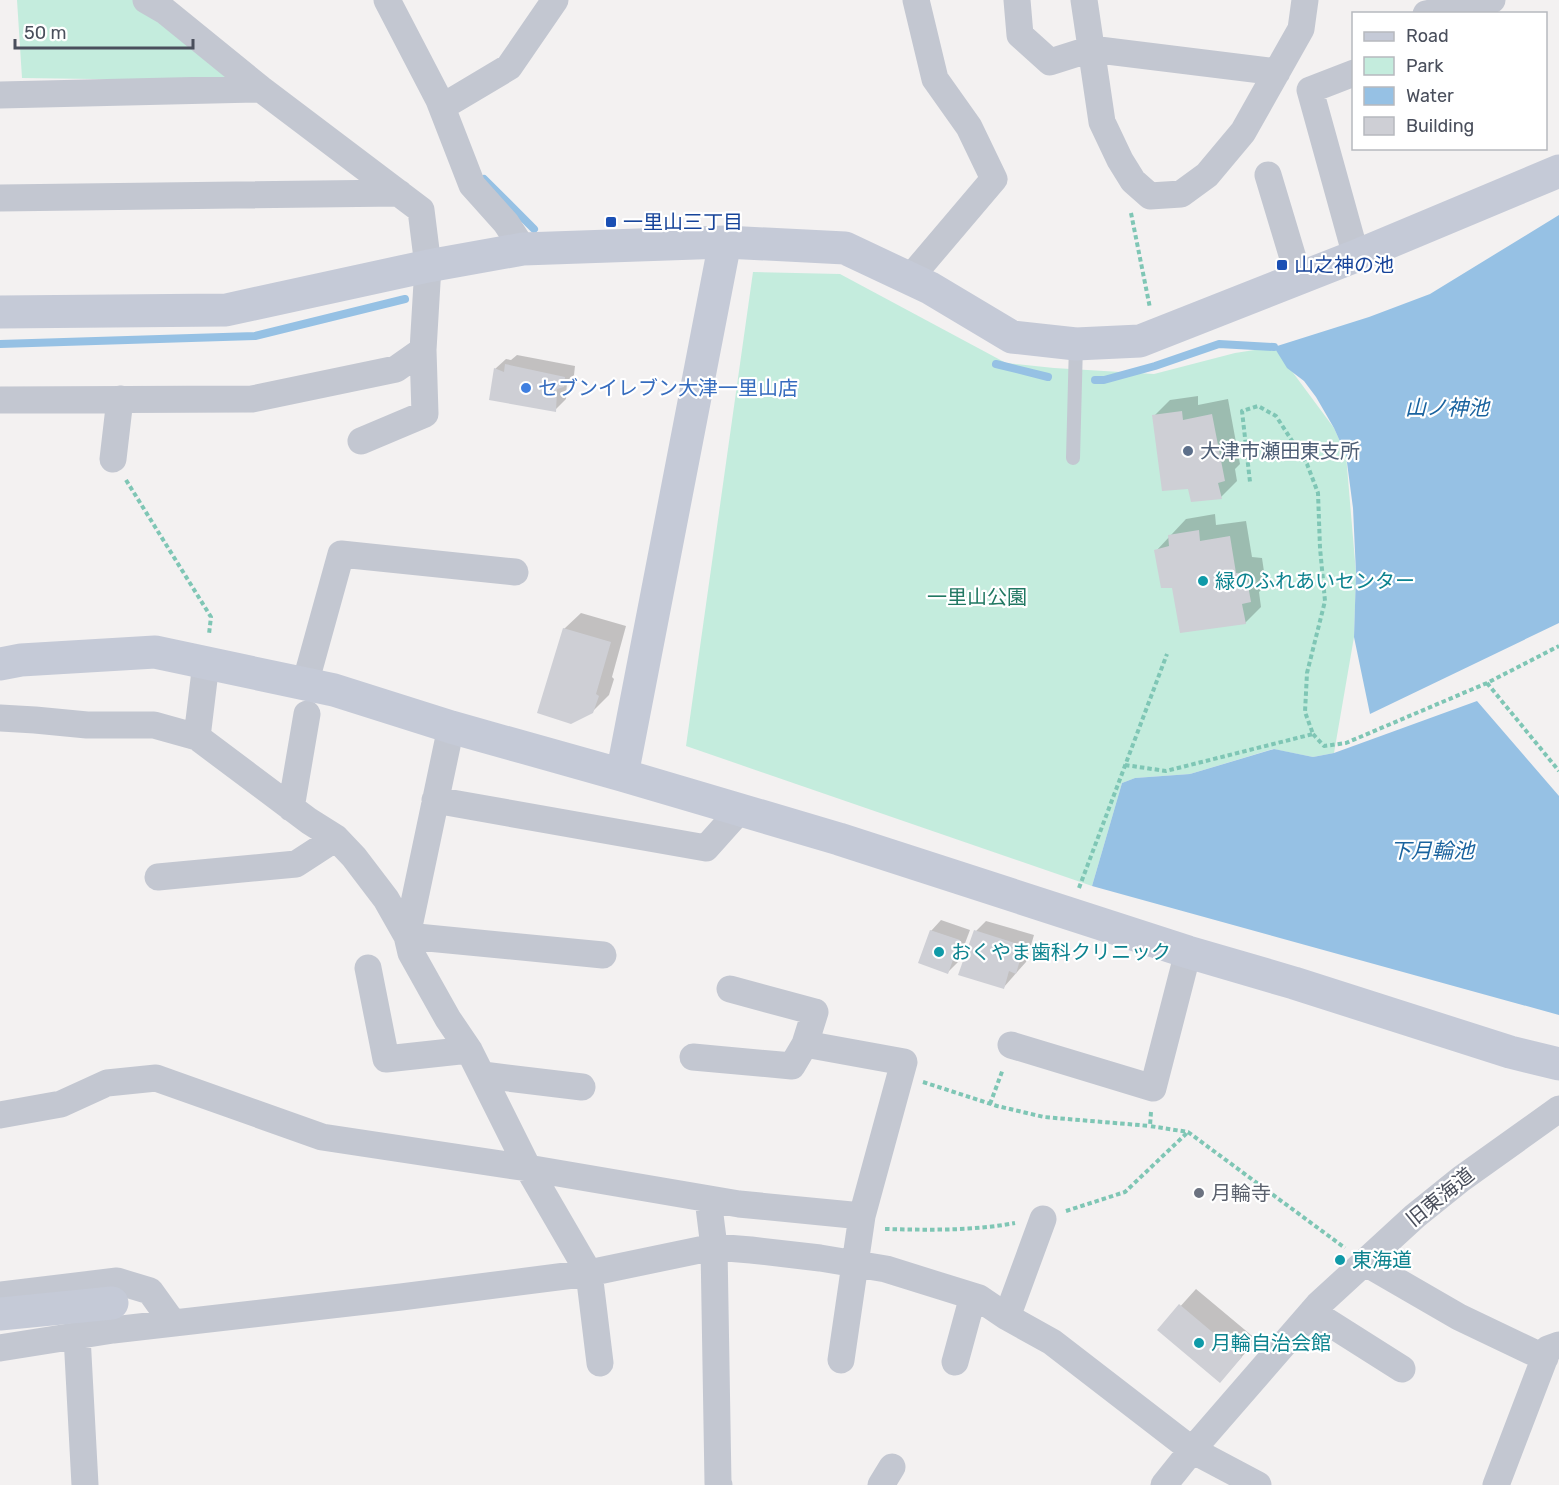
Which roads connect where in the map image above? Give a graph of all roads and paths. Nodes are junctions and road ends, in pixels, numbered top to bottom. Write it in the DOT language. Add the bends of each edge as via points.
graph roads {
  1 [pos="146,0"];
  2 [pos="387,0"];
  3 [pos="555,0"];
  4 [pos="916,0"];
  5 [pos="1017,0"];
  6 [pos="1084,0"];
  7 [pos="1305,0"];
  8 [pos="1492,0"];
  9 [pos="1435,12"];
  10 [pos="1091,49"];
  11 [pos="1277,72"];
  12 [pos="1352,72"];
  13 [pos="261,89"];
  14 [pos="0,95"];
  15 [pos="442,107"];
  16 [pos="1559,171"];
  17 [pos="1268,174"];
  18 [pos="1133,181"];
  19 [pos="399,193"];
  20 [pos="0,198"];
  21 [pos="725,242"];
  22 [pos="523,249"];
  23 [pos="1356,256"];
  24 [pos="428,266"];
  25 [pos="910,278"];
  26 [pos="1299,278"];
  27 [pos="0,312"];
  28 [pos="1155,336"];
  29 [pos="1076,344"];
  30 [pos="423,350"];
  31 [pos="120,399"];
  32 [pos="0,400"];
  33 [pos="361,441"];
  34 [pos="1073,458"];
  35 [pos="114,459"];
  36 [pos="1250,482"];
  37 [pos="515,572"];
  38 [pos="1559,646"];
  39 [pos="1167,654"];
  40 [pos="206,663"];
  41 [pos="0,664"];
  42 [pos="1487,683"];
  43 [pos="306,699"];
  44 [pos="0,718"];
  45 [pos="451,727"];
  46 [pos="1313,734"];
  47 [pos="197,736"];
  48 [pos="1125,765"];
  49 [pos="1559,771"];
  50 [pos="622,775"];
  51 [pos="435,800"];
  52 [pos="291,808"];
  53 [pos="740,810"];
  54 [pos="336,838"];
  55 [pos="158,877"];
  56 [pos="1070,914"];
  57 [pos="407,936"];
  58 [pos="1188,952"];
  59 [pos="603,956"];
  60 [pos="368,968"];
  61 [pos="730,989"];
  62 [pos="805,1044"];
  63 [pos="1011,1045"];
  64 [pos="469,1050"];
  65 [pos="693,1057"];
  66 [pos="1559,1064"];
  67 [pos="901,1074"];
  68 [pos="483,1075"];
  69 [pos="107,1083"];
  70 [pos="582,1087"];
  71 [pos="1153,1088"];
  72 [pos="0,1099"];
  73 [pos="990,1104"];
  74 [pos="1559,1108"];
  75 [pos="0,1115"];
  76 [pos="1150,1126"];
  77 [pos="0,1132"];
  78 [pos="528,1168"];
  79 [pos="708,1199"];
  80 [pos="862,1216"];
  81 [pos="1043,1219"];
  82 [pos="714,1248"];
  83 [pos="1364,1262"];
  84 [pos="855,1264"];
  85 [pos="589,1273"];
  86 [pos="0,1294"];
  87 [pos="973,1296"];
  88 [pos="112,1303"];
  89 [pos="1312,1312"];
  90 [pos="0,1314"];
  91 [pos="1007,1317"];
  92 [pos="173,1323"];
  93 [pos="77,1336"];
  94 [pos="0,1348"];
  95 [pos="1552,1352"];
  96 [pos="841,1360"];
  97 [pos="955,1362"];
  98 [pos="600,1363"];
  99 [pos="1402,1369"];
  100 [pos="1192,1450"];
  101 [pos="85,1485"];
  102 [pos="719,1485"];
  103 [pos="1164,1485"];
  104 [pos="1258,1485"];
  105 [pos="1496,1485"];
  1 -- 13 [label="street"];
  2 -- 15 [label="street"];
  3 -- 15 [label="street" via="509,67"];
  4 -- 25 [label="street" via="935,79 969,127 994,179"];
  5 -- 10 [label="street" via="1020,35 1050,62"];
  6 -- 10 [label="street"];
  7 -- 11 [label="street" via="1301,29"];
  8 -- 9 [label="street"];
  10 -- 11 [label="street"];
  10 -- 18 [label="street" via="1102,122"];
  11 -- 18 [label="street" via="1243,132 1207,175 1181,194 1150,196"];
  12 -- 23 [label="street" via="1310,90"];
  13 -- 14 [label="street"];
  13 -- 19 [label="street"];
  15 -- 22 [label="street" via="472,185"];
  16 -- 23 [label="street"];
  17 -- 26 [label="street"];
  18 -- 28 [label="path" via="1125,186"];
  19 -- 20 [label="street"];
  19 -- 24 [label="street" via="422,210"];
  21 -- 22 [label="street"];
  21 -- 25 [label="street" via="845,248"];
  21 -- 50 [label="street"];
  22 -- 24 [label="street"];
  23 -- 26 [label="street"];
  24 -- 27 [label="street" via="226,310"];
  24 -- 30 [label="street"];
  25 -- 29 [label="street" via="1012,338"];
  26 -- 28 [label="street"];
  28 -- 29 [label="street" via="1140,341"];
  29 -- 34 [label="lane"];
  30 -- 31 [label="street" via="396,369 252,399"];
  30 -- 33 [label="street" via="425,414"];
  31 -- 32 [label="street"];
  31 -- 35 [label="street"];
  35 -- 40 [label="path" via="211,617"];
  36 -- 46 [label="path" via="1242,411 1258,406 1276,416 1307,464 1318,493 1325,601 1307,673 1305,712"];
  37 -- 43 [label="street" via="341,554"];
  38 -- 42 [label="path"];
  39 -- 48 [label="path"];
  40 -- 41 [label="street" via="155,652"];
  40 -- 43 [label="street"];
  40 -- 47 [label="street"];
  42 -- 46 [label="path" via="1346,743 1324,746"];
  42 -- 49 [label="path"];
  43 -- 45 [label="street" via="334,690"];
  43 -- 52 [label="street"];
  44 -- 47 [label="street" via="87,725 154,725"];
  45 -- 50 [label="street"];
  45 -- 51 [label="street"];
  46 -- 48 [label="path" via="1166,771"];
  47 -- 52 [label="street"];
  48 -- 56 [label="path"];
  50 -- 53 [label="street"];
  51 -- 53 [label="street" via="706,848"];
  51 -- 57 [label="street"];
  52 -- 54 [label="street"];
  53 -- 56 [label="street"];
  54 -- 55 [label="street" via="296,864"];
  54 -- 57 [label="street" via="386,899"];
  56 -- 58 [label="street"];
  57 -- 59 [label="street"];
  57 -- 64 [label="street" via="411,953"];
  58 -- 66 [label="street"];
  58 -- 71 [label="street"];
  60 -- 64 [label="street" via="386,1059"];
  61 -- 62 [label="street" via="815,1012"];
  62 -- 65 [label="street" via="792,1066"];
  62 -- 67 [label="street" via="904,1062"];
  63 -- 71 [label="street"];
  63 -- 73 [label="path"];
  64 -- 68 [label="street"];
  67 -- 73 [label="path"];
  67 -- 80 [label="street"];
  68 -- 70 [label="street"];
  68 -- 78 [label="street"];
  69 -- 72 [label="street"];
  69 -- 75 [label="street" via="61,1104"];
  69 -- 77 [label="street" via="62,1119"];
  69 -- 78 [label="street" via="156,1078 322,1137"];
  71 -- 76 [label="path"];
  73 -- 76 [label="path" via="1044,1117"];
  74 -- 83 [label="street, 旧東海道" via="1461,1179"];
  76 -- 83 [label="path" via="1188,1132"];
  78 -- 79 [label="street"];
  78 -- 85 [label="street"];
  79 -- 80 [label="street"];
  79 -- 82 [label="street"];
  80 -- 84 [label="street"];
  81 -- 91 [label="street"];
  82 -- 84 [label="street"];
  82 -- 85 [label="street"];
  82 -- 102 [label="street"];
  83 -- 89 [label="street, 旧東海道"];
  83 -- 95 [label="street" via="1459,1317"];
  84 -- 87 [label="street" via="886,1269"];
  84 -- 96 [label="street"];
  85 -- 92 [label="street"];
  85 -- 98 [label="street"];
  86 -- 92 [label="street" via="117,1281 150,1291"];
  87 -- 91 [label="street"];
  87 -- 97 [label="street"];
  88 -- 90 [label="street"];
  88 -- 92 [label="street"];
  89 -- 99 [label="street"];
  89 -- 100 [label="street, 旧東海道"];
  91 -- 100 [label="street" via="1052,1342"];
  92 -- 93 [label="street"];
  93 -- 94 [label="street"];
  93 -- 101 [label="street"];
  95 -- 105 [label="street"];
  100 -- 103 [label="street, 旧東海道"];
  100 -- 104 [label="street"];
}
